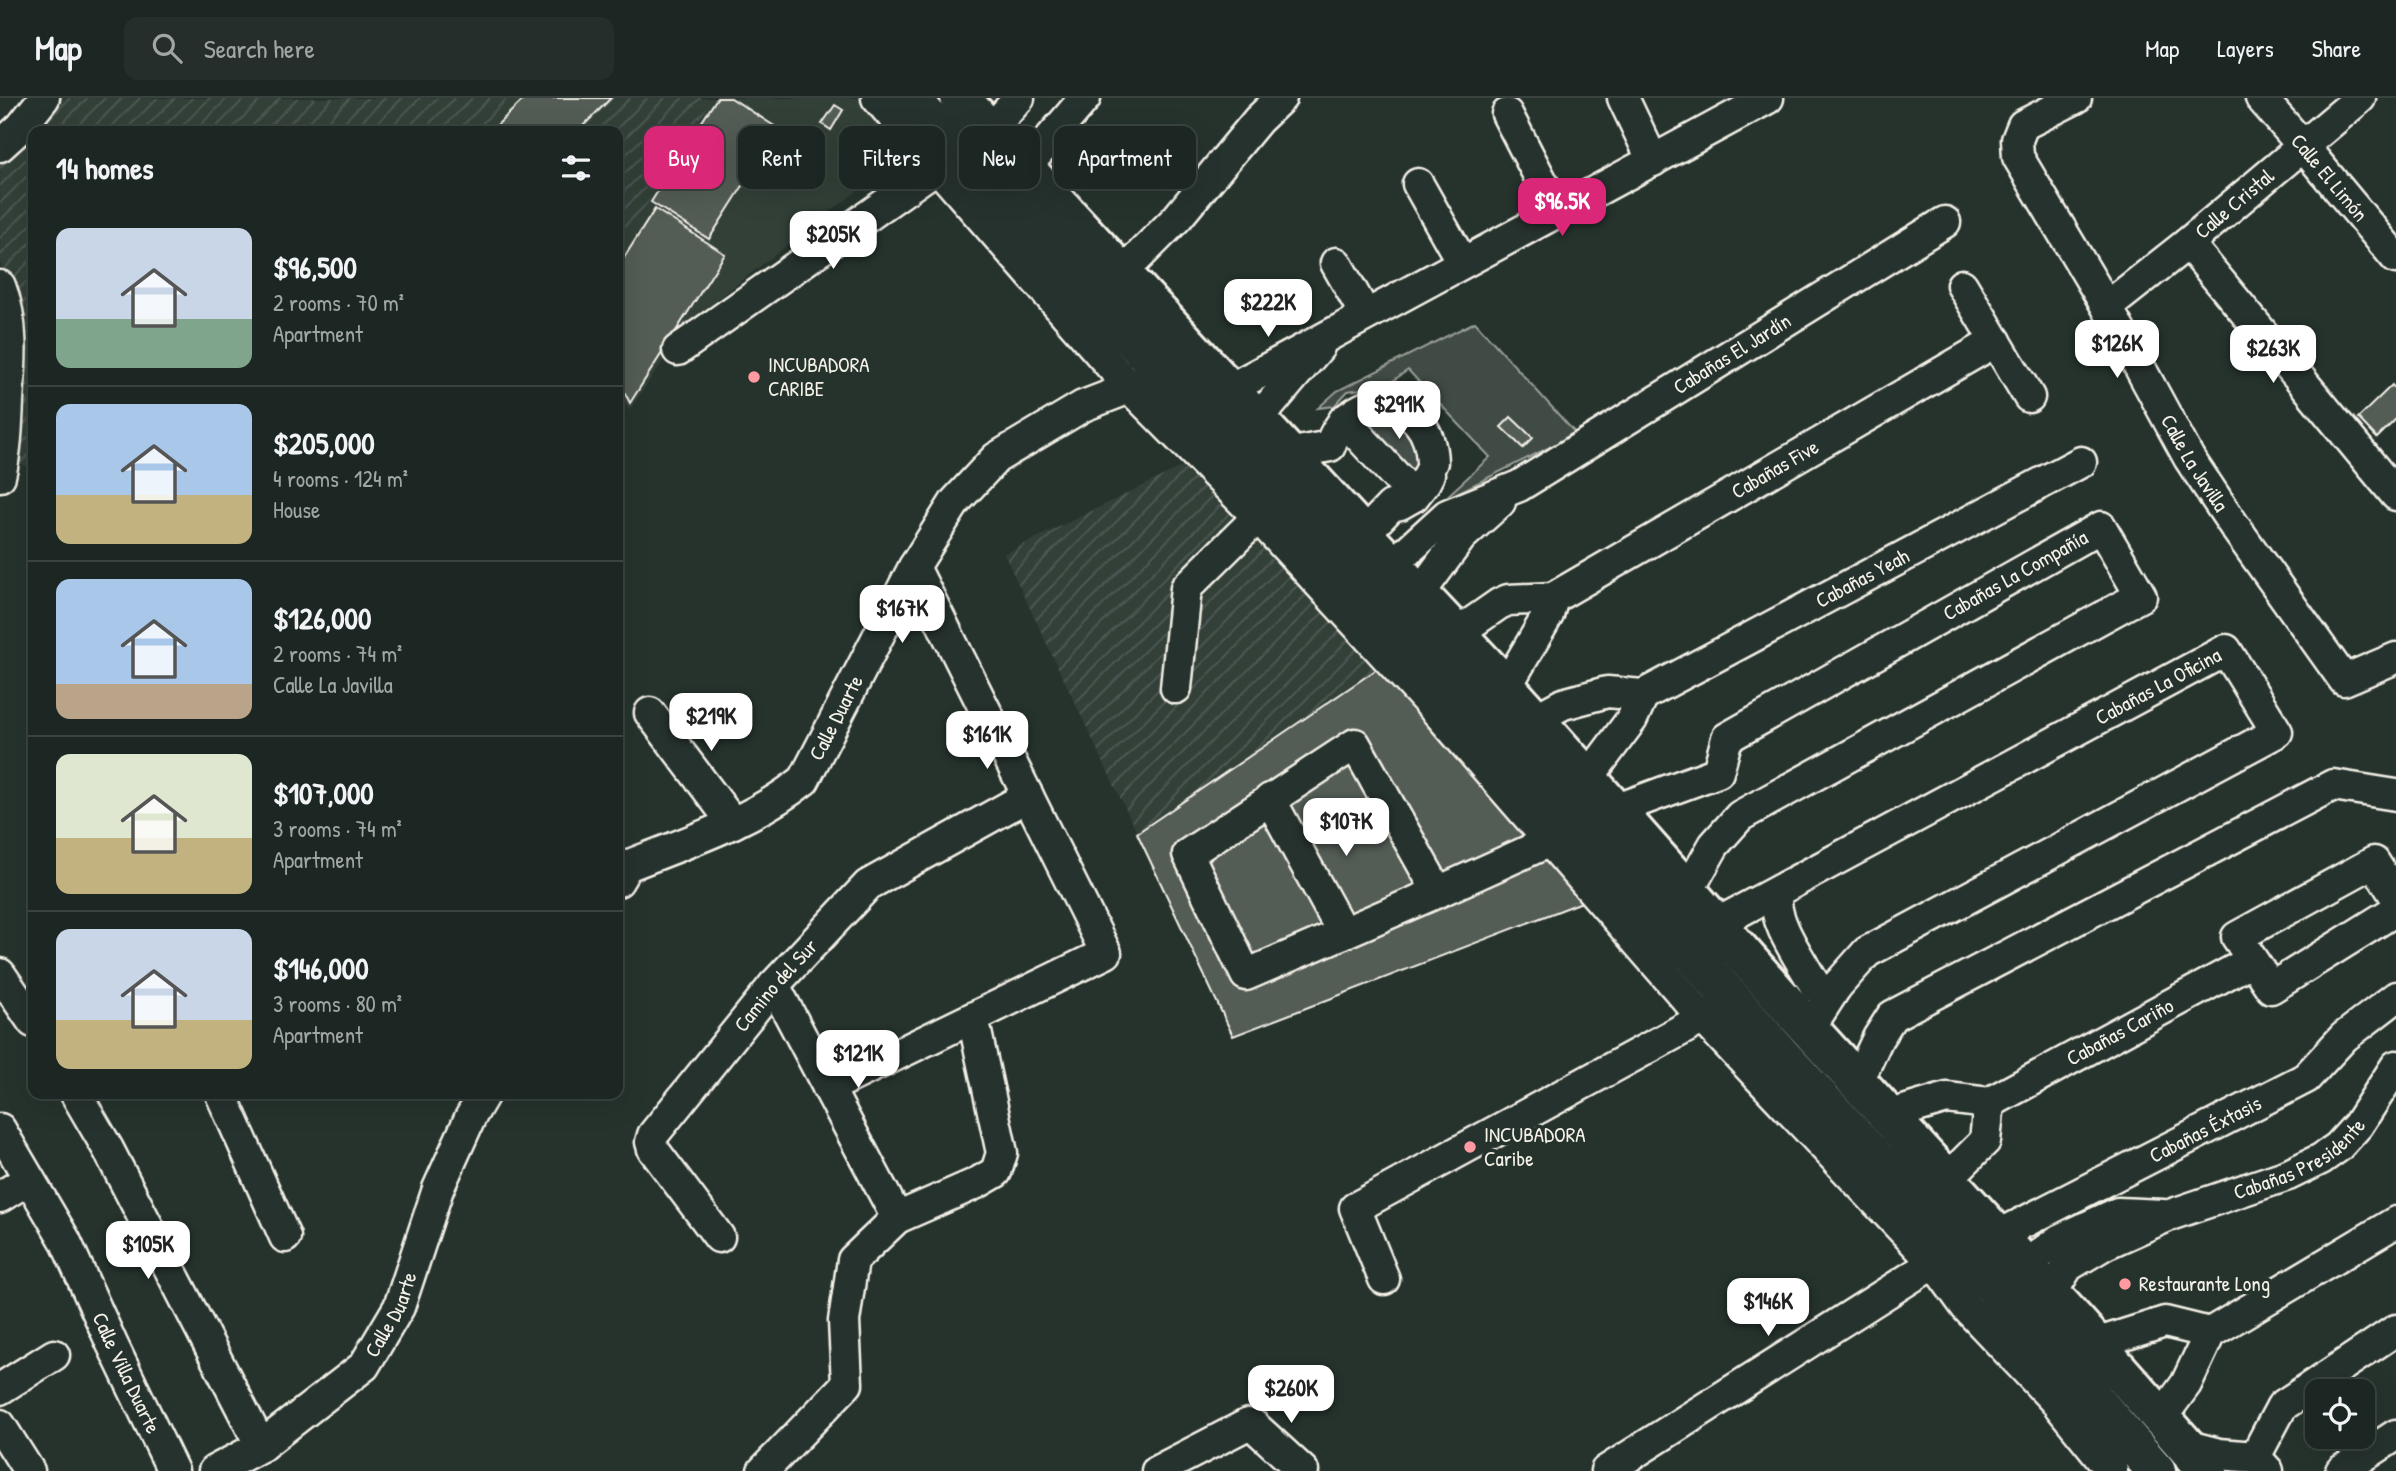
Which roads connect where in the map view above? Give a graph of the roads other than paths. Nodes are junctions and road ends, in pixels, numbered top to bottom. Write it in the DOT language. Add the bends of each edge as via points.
graph roads {
  1 [pos="44,98"];
  2 [pos="877,98"];
  3 [pos="910,98"];
  4 [pos="960,98"];
  5 [pos="1019,98"];
  6 [pos="1085,98"];
  7 [pos="1281,98"];
  8 [pos="1623,98"];
  9 [pos="1768,98"];
  10 [pos="2077,98"];
  11 [pos="2260,98"];
  12 [pos="2360,98"];
  13 [pos="1725,108"];
  14 [pos="1507,114"];
  15 [pos="985,126"];
  16 [pos="994,126"];
  17 [pos="0,146"];
  18 [pos="2303,146"];
  19 [pos="1040,150"];
  20 [pos="948,160"];
  21 [pos="1653,161"];
  22 [pos="1418,184"];
  23 [pos="1040,186"];
  24 [pos="1557,211"];
  25 [pos="1945,222"];
  26 [pos="2188,243"];
  27 [pos="2396,258"];
  28 [pos="1462,262"];
  29 [pos="1336,263"];
  30 [pos="1122,273"];
  31 [pos="1962,285"];
  32 [pos="0,286"];
  33 [pos="2106,307"];
  34 [pos="1365,314"];
  35 [pos="1331,333"];
  36 [pos="1996,341"];
  37 [pos="678,350"];
  38 [pos="1165,375"];
  39 [pos="1130,388"];
  40 [pos="1230,389"];
  41 [pos="2029,397"];
  42 [pos="1258,419"];
  43 [pos="1288,453"];
  44 [pos="2081,462"];
  45 [pos="0,476"];
  46 [pos="1519,486"];
  47 [pos="2396,495"];
  48 [pos="1258,517"];
  49 [pos="1363,535"];
  50 [pos="914,566"];
  51 [pos="1391,566"];
  52 [pos="1419,594"];
  53 [pos="1553,598"];
  54 [pos="1456,634"];
  55 [pos="2396,658"];
  56 [pos="1506,687"];
  57 [pos="1176,688"];
  58 [pos="1643,695"];
  59 [pos="650,713"];
  60 [pos="1535,719"];
  61 [pos="1718,772"];
  62 [pos="1588,778"];
  63 [pos="2395,795"];
  64 [pos="1028,796"];
  65 [pos="1270,799"];
  66 [pos="1615,810"];
  67 [pos="1740,816"];
  68 [pos="733,823"];
  69 [pos="1566,834"];
  70 [pos="623,871"];
  71 [pos="1688,891"];
  72 [pos="1438,892"];
  73 [pos="1777,892"];
  74 [pos="2396,897"];
  75 [pos="2396,910"];
  76 [pos="1716,924"];
  77 [pos="1343,933"];
  78 [pos="2251,961"];
  79 [pos="0,974"];
  80 [pos="774,985"];
  81 [pos="1836,987"];
  82 [pos="2396,997"];
  83 [pos="1719,1010"];
  84 [pos="28,1015"];
  85 [pos="972,1018"];
  86 [pos="1809,1029"];
  87 [pos="2396,1066"];
  88 [pos="1857,1083"];
  89 [pos="828,1088"];
  90 [pos="1947,1098"];
  91 [pos="79,1099"];
  92 [pos="223,1099"];
  93 [pos="481,1099"];
  94 [pos="1989,1103"];
  95 [pos="1887,1115"];
  96 [pos="0,1129"];
  97 [pos="1985,1141"];
  98 [pos="29,1179"];
  99 [pos="1945,1180"];
  100 [pos="0,1197"];
  101 [pos="2170,1215"];
  102 [pos="897,1218"];
  103 [pos="2396,1222"];
  104 [pos="1997,1236"];
  105 [pos="285,1237"];
  106 [pos="719,1237"];
  107 [pos="1946,1256"];
  108 [pos="2024,1266"];
  109 [pos="1384,1279"];
  110 [pos="2051,1294"];
  111 [pos="2396,1330"];
  112 [pos="2210,1333"];
  113 [pos="2095,1344"];
  114 [pos="54,1355"];
  115 [pos="0,1389"];
  116 [pos="0,1425"];
  117 [pos="2396,1435"];
  118 [pos="2184,1445"];
  119 [pos="261,1446"];
  120 [pos="2262,1464"];
  121 [pos="1285,1466"];
  122 [pos="29,1471"];
  123 [pos="173,1471"];
  124 [pos="214,1471"];
  125 [pos="763,1471"];
  126 [pos="1157,1471"];
  127 [pos="1606,1471"];
  128 [pos="2112,1471"];
  129 [pos="2156,1471"];
  130 [pos="2340,1471"];
  1 -- 17 [label="street"];
  2 -- 20 [label="street"];
  3 -- 20 [label="main road"];
  4 -- 15 [label="main road"];
  5 -- 16 [label="street"];
  6 -- 19 [label="street"];
  7 -- 30 [label="street" via="1177,218"];
  8 -- 21 [label="street"];
  9 -- 13 [label="street"];
  10 -- 33 [label="street, Calle La Javilla" via="2024,125 2017,140 2018,157"];
  11 -- 18 [label="street, Calle El Limón"];
  12 -- 18 [label="street, Calle Cristal"];
  13 -- 21 [label="street"];
  14 -- 24 [label="street"];
  18 -- 26 [label="street, Calle Cristal"];
  18 -- 27 [label="street, Calle El Limón"];
  20 -- 37 [label="street"];
  20 -- 38 [label="main road"];
  20 -- 39 [label="street"];
  21 -- 24 [label="street"];
  22 -- 28 [label="street"];
  23 -- 30 [label="main road"];
  24 -- 28 [label="street"];
  25 -- 46 [label="street, Cabañas El Jardín"];
  26 -- 33 [label="street, Calle Cristal"];
  26 -- 47 [label="street"];
  28 -- 34 [label="street"];
  29 -- 34 [label="street"];
  30 -- 40 [label="main road"];
  31 -- 36 [label="street"];
  32 -- 45 [label="street" via="11,349"];
  33 -- 55 [label="street, Calle La Javilla" via="2189,458 2344,680"];
  34 -- 35 [label="street"];
  35 -- 40 [label="street"];
  35 -- 42 [label="street"];
  36 -- 41 [label="street"];
  36 -- 53 [label="street, Cabañas Five"];
  38 -- 39 [label="street, Calle Duarte"];
  38 -- 69 [label="main road" via="1479,713"];
  39 -- 48 [label="street"];
  39 -- 50 [label="street, Calle Duarte" via="1083,406 996,458 955,502"];
  40 -- 42 [label="main road"];
  42 -- 43 [label="main road"];
  43 -- 49 [label="main road"];
  43 -- 49 [label="street" via="1331,446 1334,434 1396,441 1391,506"];
  44 -- 58 [label="street, Cabañas Yeah"];
  46 -- 51 [label="street, Cabañas El Jardín" via="1447,515"];
  46 -- 52 [label="street, Cabañas El Jardín" via="1461,537"];
  48 -- 57 [label="street" via="1186,588"];
  48 -- 69 [label="street" via="1439,714"];
  49 -- 51 [label="main road"];
  50 -- 64 [label="street"];
  50 -- 68 [label="street, Calle Duarte" via="804,780"];
  51 -- 52 [label="main road"];
  52 -- 54 [label="main road"];
  53 -- 54 [label="street, Cabañas Five" via="1508,600"];
  53 -- 56 [label="street" via="1548,615"];
  54 -- 56 [label="main road"];
  56 -- 60 [label="main road"];
  58 -- 60 [label="street" via="1607,692 1563,704"];
  58 -- 62 [label="street" via="1632,719"];
  59 -- 68 [label="street"];
  60 -- 62 [label="main road"];
  61 -- 66 [label="street"];
  61 -- 67 [label="street"];
  61 -- 67 [label="street, Cabañas La Compañía" via="1727,738 2101,527 2141,596"];
  62 -- 66 [label="main road"];
  63 -- 88 [label="street" via="2333,785 1892,1016"];
  64 -- 80 [label="street, Camino del Sur" via="868,885"];
  64 -- 85 [label="street" via="1106,953"];
  65 -- 72 [label="street" via="1355,744"];
  65 -- 77 [label="street"];
  65 -- 77 [label="street" via="1188,854 1246,975"];
  66 -- 71 [label="main road"];
  67 -- 71 [label="street, Cabañas La Compañía" via="1714,845"];
  68 -- 70 [label="street, Calle Duarte"];
  69 -- 72 [label="street"];
  69 -- 83 [label="main road"];
  71 -- 76 [label="main road"];
  72 -- 77 [label="street"];
  73 -- 76 [label="street, Cabañas La Oficina"];
  73 -- 81 [label="street" via="1778,919 1816,988 1827,991"];
  73 -- 81 [label="street, Cabañas La Oficina" via="2226,650 2277,732 1867,952"];
  74 -- 78 [label="street" via="2374,862 2237,937"];
  75 -- 78 [label="street" via="2271,988"];
  76 -- 86 [label="main road"];
  78 -- 94 [label="street, Cabañas Cariño"];
  79 -- 84 [label="street"];
  80 -- 89 [label="street"];
  80 -- 106 [label="street, Camino del Sur" via="651,1142"];
  81 -- 86 [label="street, Cabañas La Oficina"];
  82 -- 104 [label="street, Cabañas Éxtasis" via="2344,1037 2305,1079"];
  83 -- 107 [label="main road"];
  83 -- 109 [label="street" via="1355,1208"];
  85 -- 89 [label="street"];
  85 -- 102 [label="street" via="1002,1153 996,1172"];
  86 -- 88 [label="main road"];
  87 -- 101 [label="street, Cabañas Presidente" via="2358,1125 2321,1159 2264,1184"];
  88 -- 95 [label="main road"];
  89 -- 102 [label="street"];
  90 -- 94 [label="street"];
  90 -- 95 [label="street"];
  90 -- 97 [label="street"];
  91 -- 119 [label="street"];
  92 -- 105 [label="street"];
  93 -- 119 [label="street, Calle Duarte" via="438,1189 398,1307 364,1366"];
  94 -- 97 [label="street"];
  95 -- 99 [label="main road"];
  96 -- 98 [label="street, Calle Villa Duarte"];
  97 -- 99 [label="street"];
  98 -- 100 [label="street"];
  98 -- 123 [label="street, Calle Villa Duarte" via="65,1240"];
  99 -- 104 [label="main road"];
  101 -- 108 [label="street, Cabañas Presidente" via="2118,1213 2059,1240"];
  101 -- 110 [label="street, Cabañas Presidente" via="2068,1266"];
  102 -- 125 [label="street" via="853,1260 844,1321 847,1384"];
  103 -- 112 [label="street"];
  104 -- 108 [label="main road"];
  107 -- 127 [label="street"];
  107 -- 128 [label="street" via="1966,1307 2057,1403"];
  107 -- 129 [label="main road" via="2051,1350"];
  108 -- 110 [label="main road"];
  110 -- 113 [label="main road"];
  111 -- 120 [label="street" via="2282,1406"];
  112 -- 113 [label="street" via="2165,1322"];
  112 -- 118 [label="street" via="2186,1384"];
  113 -- 118 [label="main road"];
  114 -- 115 [label="street"];
  116 -- 122 [label="street"];
  117 -- 130 [label="street"];
  118 -- 120 [label="street"];
  119 -- 124 [label="street, Calle Duarte"];
  121 -- 126 [label="street" via="1251,1424"];
}
